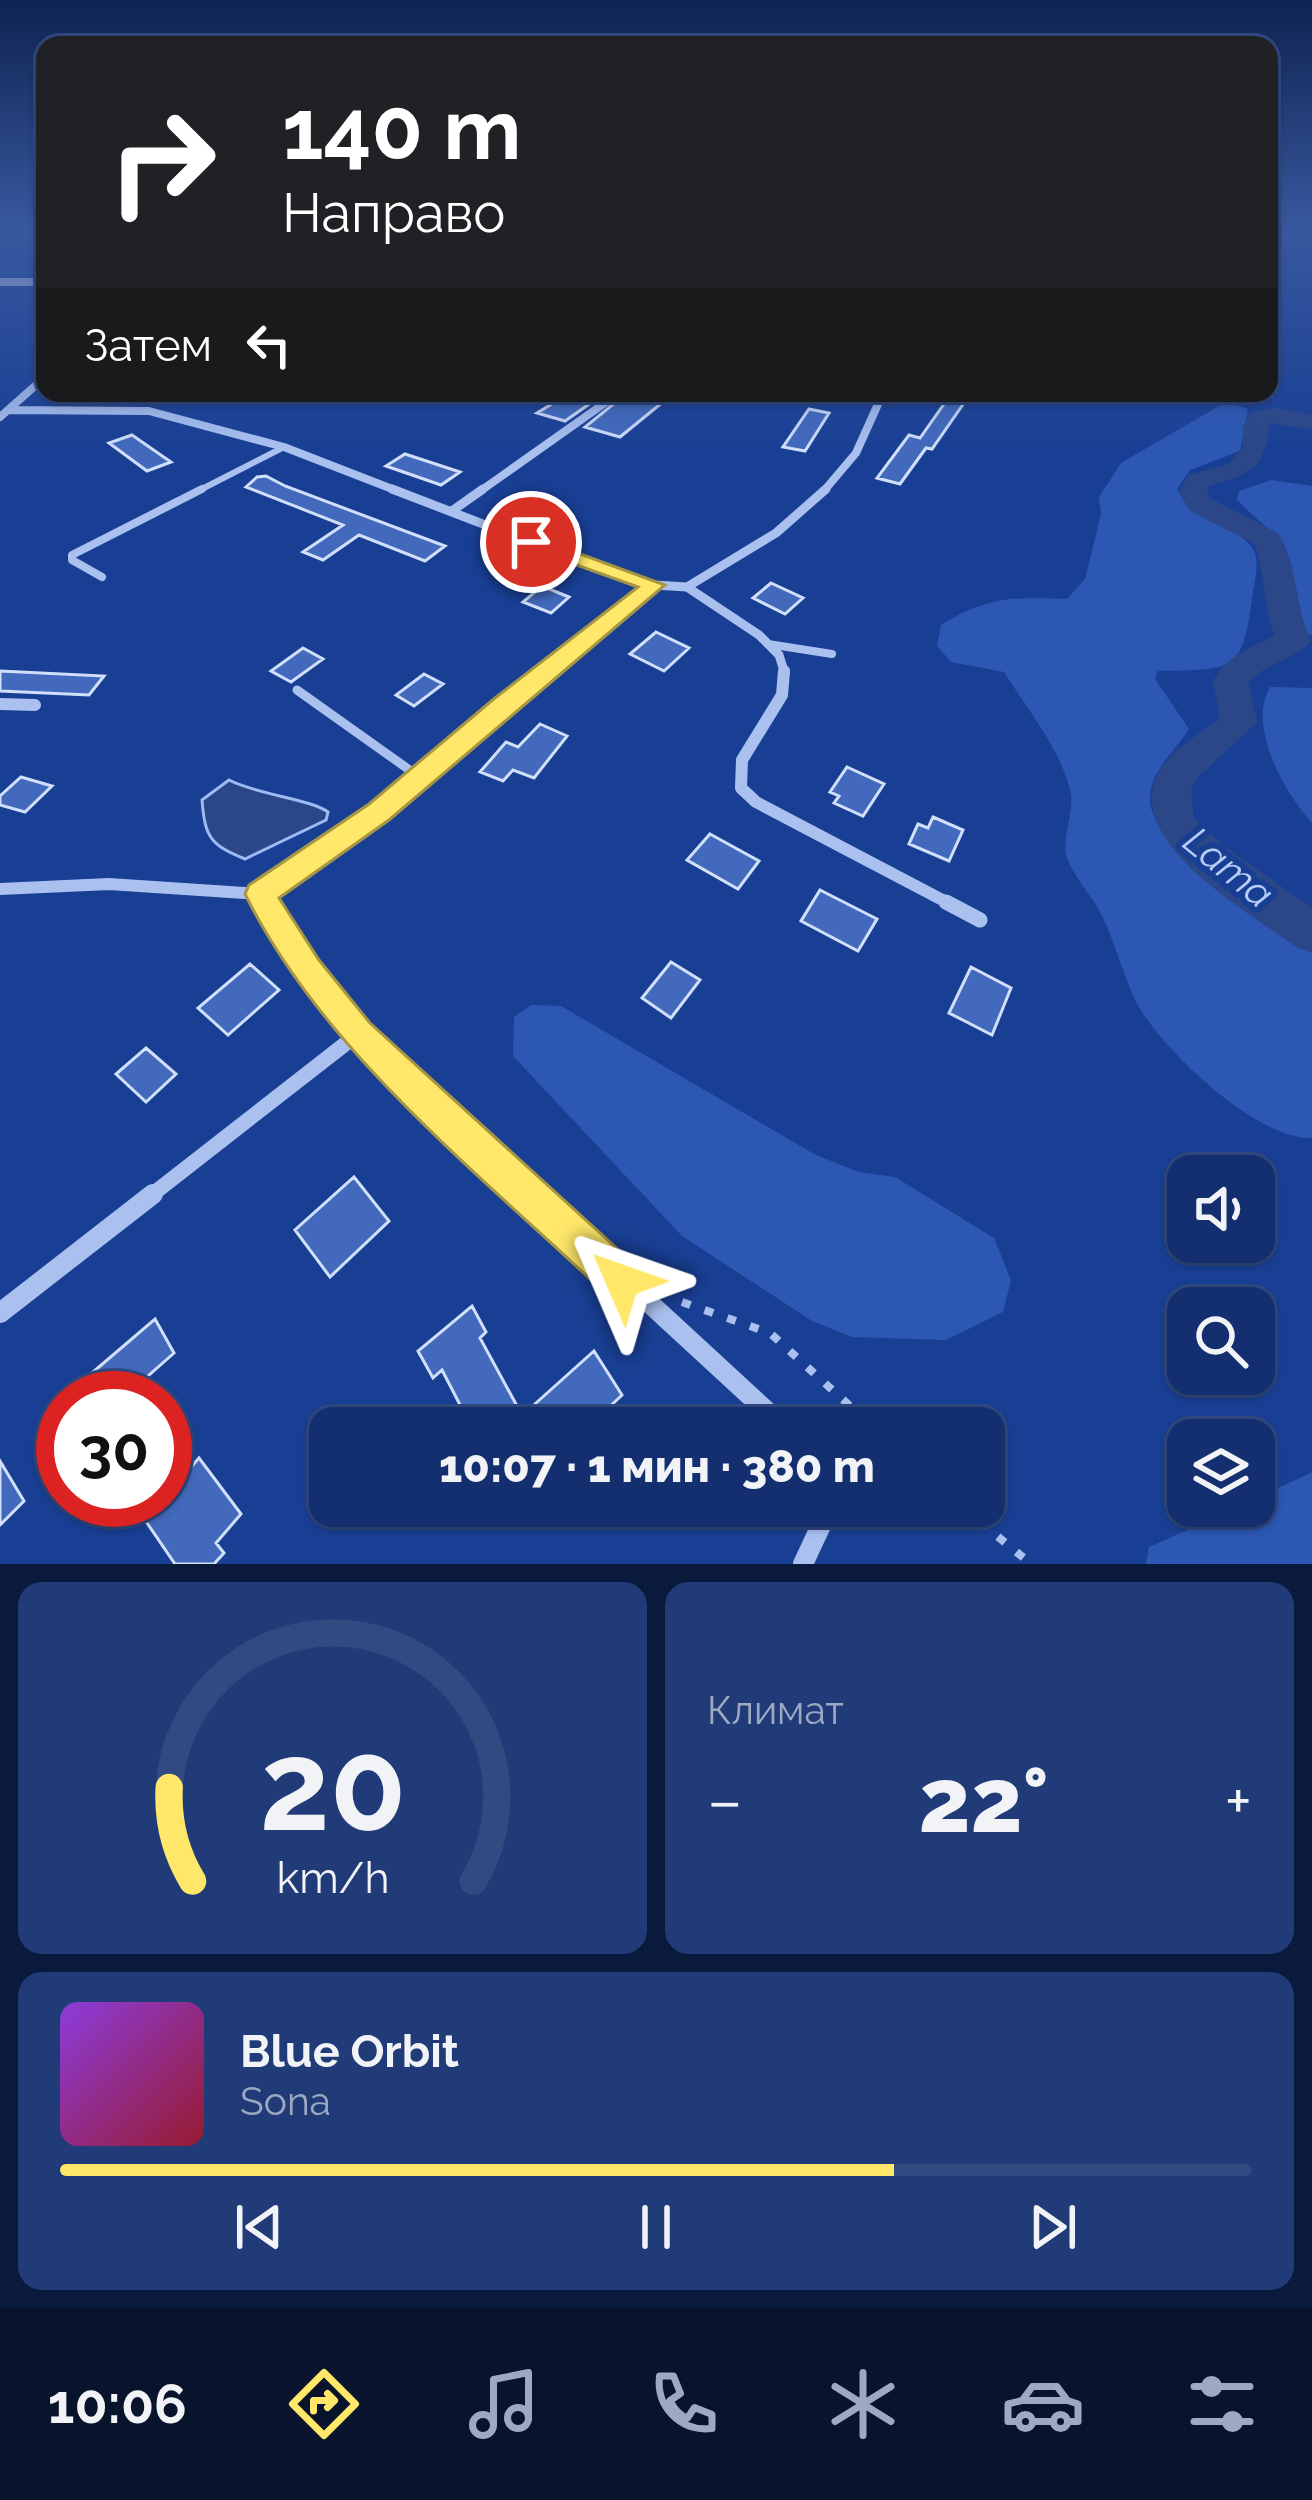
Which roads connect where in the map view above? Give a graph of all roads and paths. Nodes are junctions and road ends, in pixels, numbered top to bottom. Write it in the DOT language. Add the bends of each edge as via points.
graph roads {
  1 [pos="36,385"];
  2 [pos="607,402"];
  3 [pos="881,402"];
  4 [pos="4,414"];
  5 [pos="284,447"];
  6 [pos="452,511"];
  7 [pos="102,577"];
  8 [pos="654,585"];
  9 [pos="686,587"];
  10 [pos="768,644"];
  11 [pos="832,654"];
  12 [pos="297,691"];
  13 [pos="0,704"];
  14 [pos="35,705"];
  15 [pos="418,776"];
  16 [pos="0,889"];
  17 [pos="260,894"];
  18 [pos="980,920"];
  19 [pos="358,1034"];
  20 [pos="664,1296"];
  21 [pos="0,1313"];
  22 [pos="762,1407"];
  23 [pos="851,1407"];
  24 [pos="820,1527"];
  25 [pos="986,1527"];
  26 [pos="803,1564"];
  27 [pos="1031,1564"];
  1 -- 4 [label="street"];
  2 -- 6 [label="street"];
  3 -- 9 [label="street" via="820,497"];
  4 -- 5 [label="street" via="149,411"];
  5 -- 6 [label="street"];
  5 -- 7 [label="lane" via="72,555"];
  6 -- 8 [label="street"];
  8 -- 9 [label="street"];
  8 -- 15 [label="street"];
  9 -- 10 [label="street"];
  10 -- 11 [label="lane"];
  10 -- 18 [label="street" via="785,675 782,695 742,760 742,788"];
  12 -- 15 [label="lane"];
  13 -- 14 [label="street"];
  15 -- 17 [label="street"];
  16 -- 17 [label="street" via="109,884"];
  17 -- 19 [label="street"];
  19 -- 21 [label="street"];
  19 -- 22 [label="street"];
  20 -- 23 [label="path" via="770,1334"];
  24 -- 26 [label="street"];
  25 -- 27 [label="path"];
}
